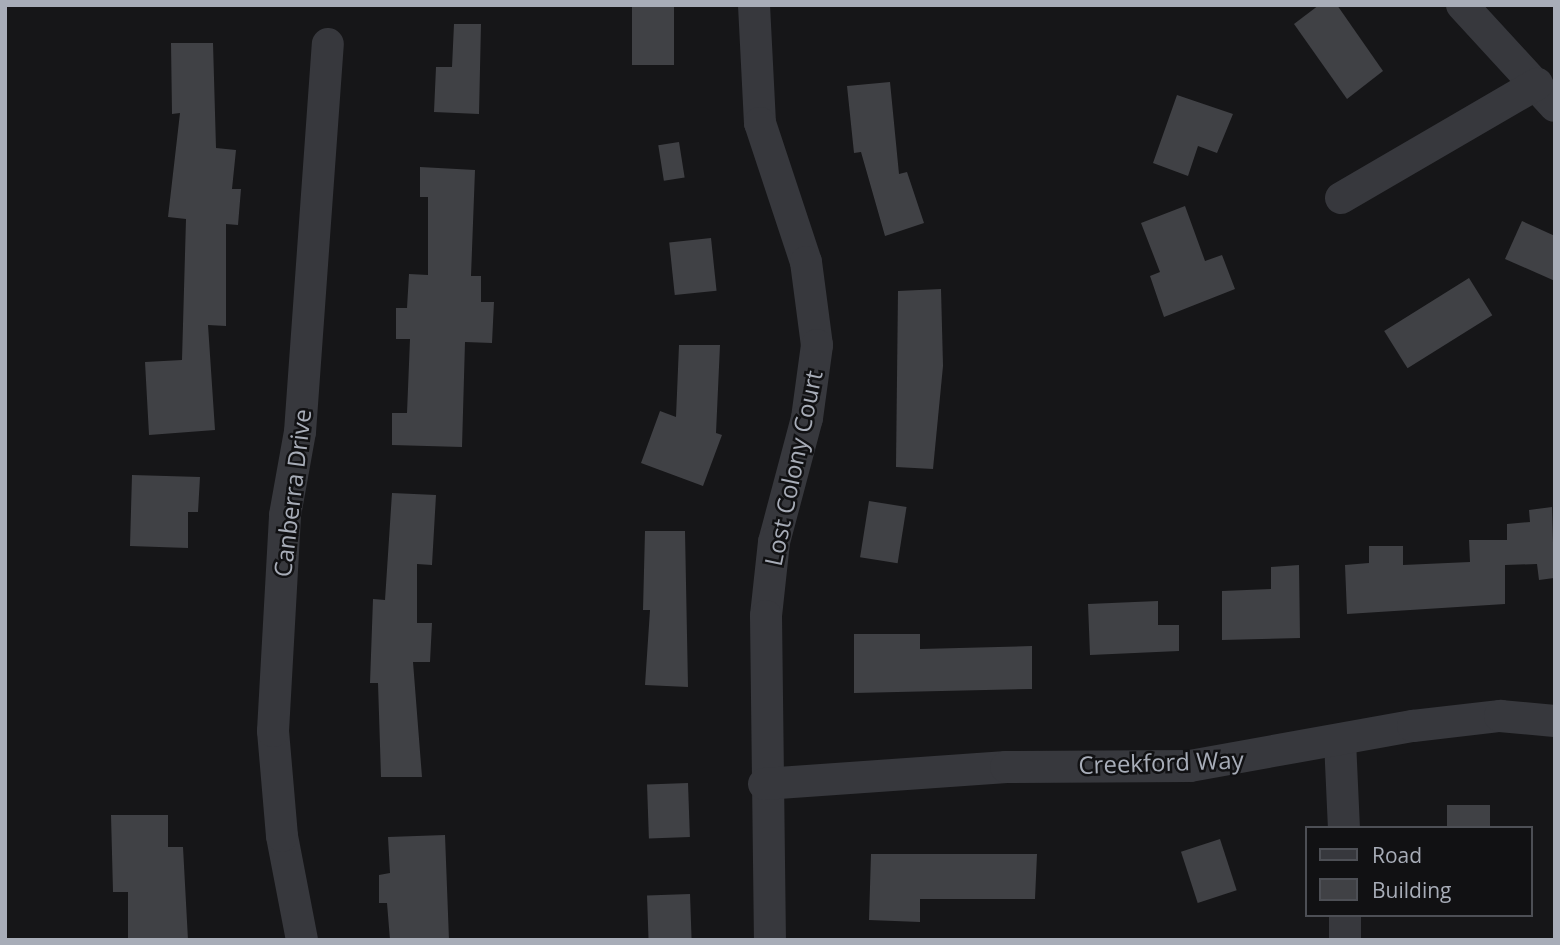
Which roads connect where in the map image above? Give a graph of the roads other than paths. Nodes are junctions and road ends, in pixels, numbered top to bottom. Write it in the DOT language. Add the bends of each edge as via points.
graph roads {
  1 [pos="754,5"];
  2 [pos="1462,5"];
  3 [pos="328,44"];
  4 [pos="1546,95"];
  5 [pos="1342,198"];
  6 [pos="1555,721"];
  7 [pos="1340,741"];
  8 [pos="764,784"];
  9 [pos="1344,826"];
  10 [pos="1345,917"];
  11 [pos="302,940"];
  12 [pos="770,940"];
  13 [pos="1345,940"];
  1 -- 8 [label="street, Lost Colony Court" via="760,123 806,262 817,345 807,418 774,542"];
  2 -- 4 [label="street"];
  3 -- 11 [label="street, Canberra Drive" via="302,419 285,515 273,731 282,836"];
  4 -- 5 [label="street"];
  6 -- 7 [label="street, Creekford Way" via="1500,716"];
  7 -- 8 [label="street, Creekford Way" via="1190,766 1006,767"];
  7 -- 9 [label="street"];
  8 -- 12 [label="street, Lost Colony Court"];
  10 -- 13 [label="street"];
}
